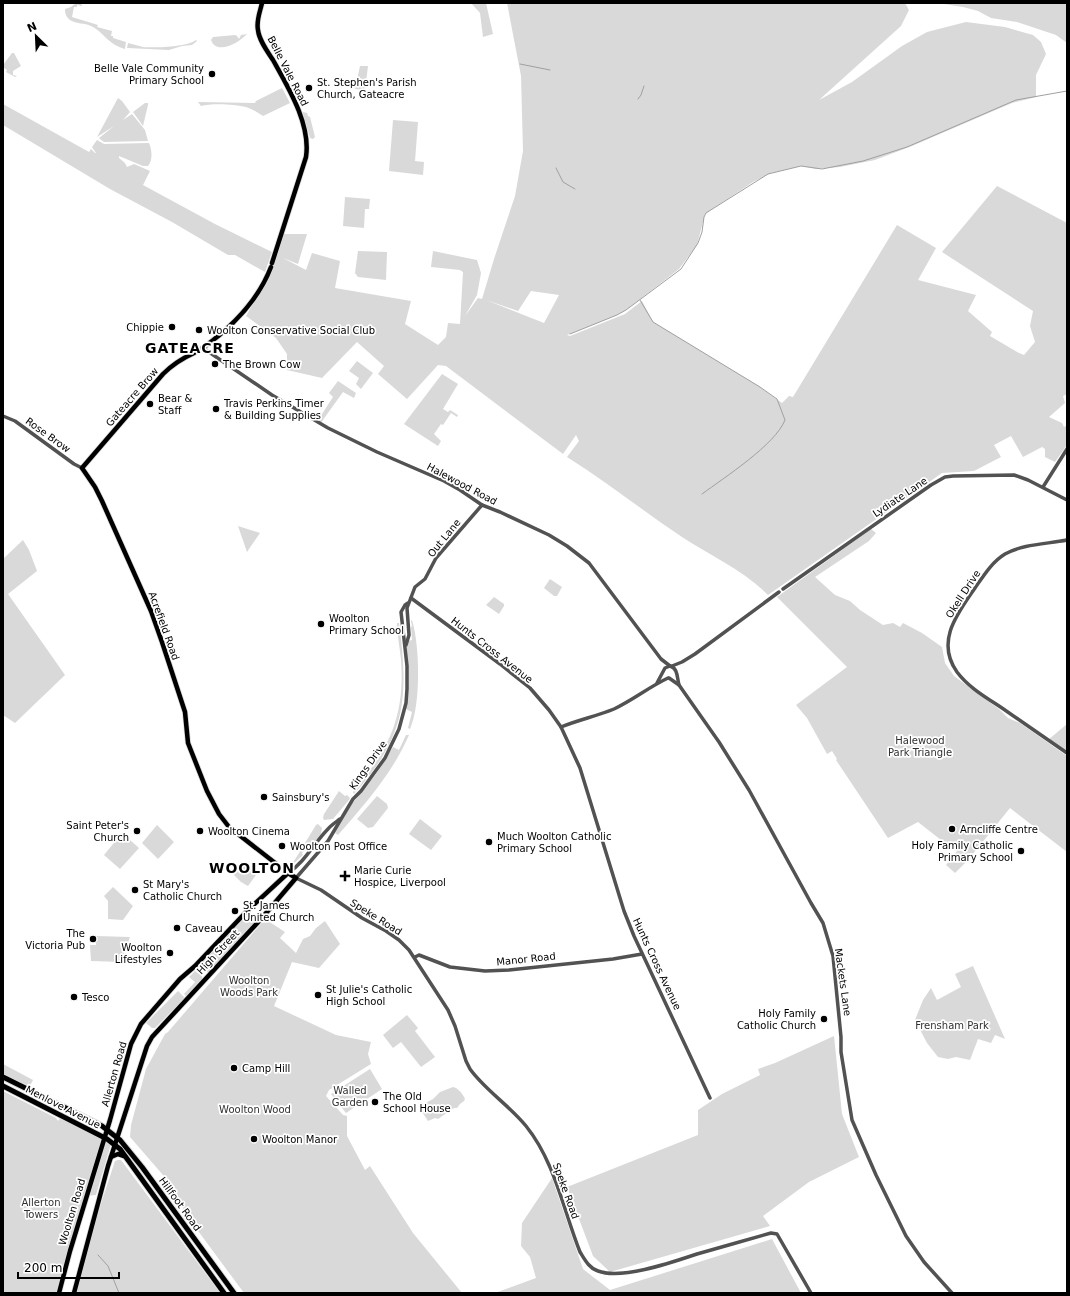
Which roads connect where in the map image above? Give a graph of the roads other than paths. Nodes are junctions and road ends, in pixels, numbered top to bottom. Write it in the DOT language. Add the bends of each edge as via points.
graph roads {
  1 [pos="262,3"];
  2 [pos="203,348"];
  3 [pos="4,416"];
  4 [pos="1067,449"];
  5 [pos="82,468"];
  6 [pos="1043,487"];
  7 [pos="1067,500"];
  8 [pos="482,505"];
  9 [pos="1067,540"];
  10 [pos="783,589"];
  11 [pos="779,592"];
  12 [pos="411,598"];
  13 [pos="408,602"];
  14 [pos="405,647"];
  15 [pos="660,659"];
  16 [pos="682,662"];
  17 [pos="671,666"];
  18 [pos="664,671"];
  19 [pos="676,672"];
  20 [pos="669,678"];
  21 [pos="657,684"];
  22 [pos="679,685"];
  23 [pos="561,727"];
  24 [pos="1067,753"];
  25 [pos="341,818"];
  26 [pos="288,873"];
  27 [pos="296,878"];
  28 [pos="642,954"];
  29 [pos="415,957"];
  30 [pos="141,1024"];
  31 [pos="3,1077"];
  32 [pos="3,1086"];
  33 [pos="710,1098"];
  34 [pos="110,1120"];
  35 [pos="97,1124"];
  36 [pos="107,1129"];
  37 [pos="104,1137"];
  38 [pos="117,1137"];
  39 [pos="115,1144"];
  40 [pos="124,1156"];
  41 [pos="111,1157"];
  42 [pos="59,1293"];
  43 [pos="74,1293"];
  44 [pos="224,1293"];
  45 [pos="234,1293"];
  46 [pos="811,1293"];
  47 [pos="952,1293"];
  1 -- 2 [label="main road, Belle Vale Road" via="258,33 295,102 307,143 306,152 272,265 262,288 244,312"];
  2 -- 5 [label="main road, Gateacre Brow" via="163,374"];
  2 -- 8 [label="street, Halewood Road" via="320,424 444,481"];
  3 -- 5 [label="street, Rose Brow"];
  4 -- 6 [label="street"];
  5 -- 26 [label="main road, Acrefield Road" via="102,501 151,611 185,712 188,743 210,798 229,827"];
  6 -- 7 [label="street, Lydiate Lane"];
  6 -- 10 [label="street, Lydiate Lane" via="1014,475 945,477"];
  8 -- 12 [label="street, Out Lane" via="436,558 425,579 415,587"];
  8 -- 15 [label="street, Halewood Road" via="549,535 589,563"];
  9 -- 24 [label="street, Okell Drive" via="1015,550 997,559 957,615 949,635 948,647 953,666 960,676"];
  11 -- 16 [label="street"];
  12 -- 13 [label="street, Out Lane"];
  12 -- 23 [label="street, Hunts Cross Avenue" via="530,688"];
  13 -- 14 [label="street, Kings Drive" via="409,637"];
  13 -- 14 [label="street, Kings Drive" via="401,612"];
  14 -- 25 [label="street, Kings Drive" via="406,703 399,729 385,758"];
  15 -- 17 [label="street, Halewood Road"];
  15 -- 18 [label="street, Halewood Road"];
  16 -- 17 [label="street"];
  16 -- 19 [label="street"];
  17 -- 18 [label="street"];
  17 -- 19 [label="street"];
  18 -- 20 [label="street" via="665,676"];
  18 -- 21 [label="street"];
  19 -- 20 [label="street" via="673,678"];
  19 -- 22 [label="street, Mackets Lane"];
  20 -- 21 [label="street"];
  20 -- 22 [label="street, Mackets Lane"];
  21 -- 23 [label="street" via="614,708"];
  22 -- 47 [label="street, Mackets Lane" via="749,790 823,923 833,956 842,1052 852,1120 906,1236 924,1262"];
  23 -- 28 [label="street, Hunts Cross Avenue" via="580,768 624,911"];
  25 -- 26 [label="street, Kings Drive" via="328,828 306,857"];
  25 -- 27 [label="street, Kings Drive" via="328,841"];
  26 -- 27 [label="main road, Acrefield Road"];
  26 -- 30 [label="main road, High Street" via="180,979"];
  27 -- 29 [label="street, Speke Road" via="328,895 395,938"];
  27 -- 38 [label="main road, High Street" via="152,1037 144,1053"];
  28 -- 29 [label="street, Manor Road" via="485,971 450,967 419,955"];
  28 -- 33 [label="street, Hunts Cross Avenue"];
  29 -- 46 [label="street, Speke Road" via="448,1010 470,1069 526,1126 543,1154 554,1174 580,1252 591,1268 608,1274 632,1272 771,1233 776,1234"];
  30 -- 34 [label="main road, Allerton Road" via="131,1044"];
  31 -- 35 [label="highway, Menlove Avenue"];
  32 -- 37 [label="highway, Menlove Avenue"];
  34 -- 35 [label="main road"];
  34 -- 36 [label="main road, Allerton Road"];
  35 -- 36 [label="highway, Menlove Avenue"];
  36 -- 37 [label="main road, Allerton Road"];
  36 -- 38 [label="highway, Hillfoot Road"];
  37 -- 39 [label="highway, Menlove Avenue"];
  37 -- 42 [label="main road, Woolton Road"];
  38 -- 39 [label="main road"];
  38 -- 45 [label="highway, Hillfoot Road"];
  39 -- 40 [label="highway, Hillfoot Road"];
  39 -- 41 [label="main road"];
  40 -- 41 [label="main road" via="118,1154"];
  40 -- 44 [label="highway, Hillfoot Road"];
  41 -- 43 [label="main road"];
}
